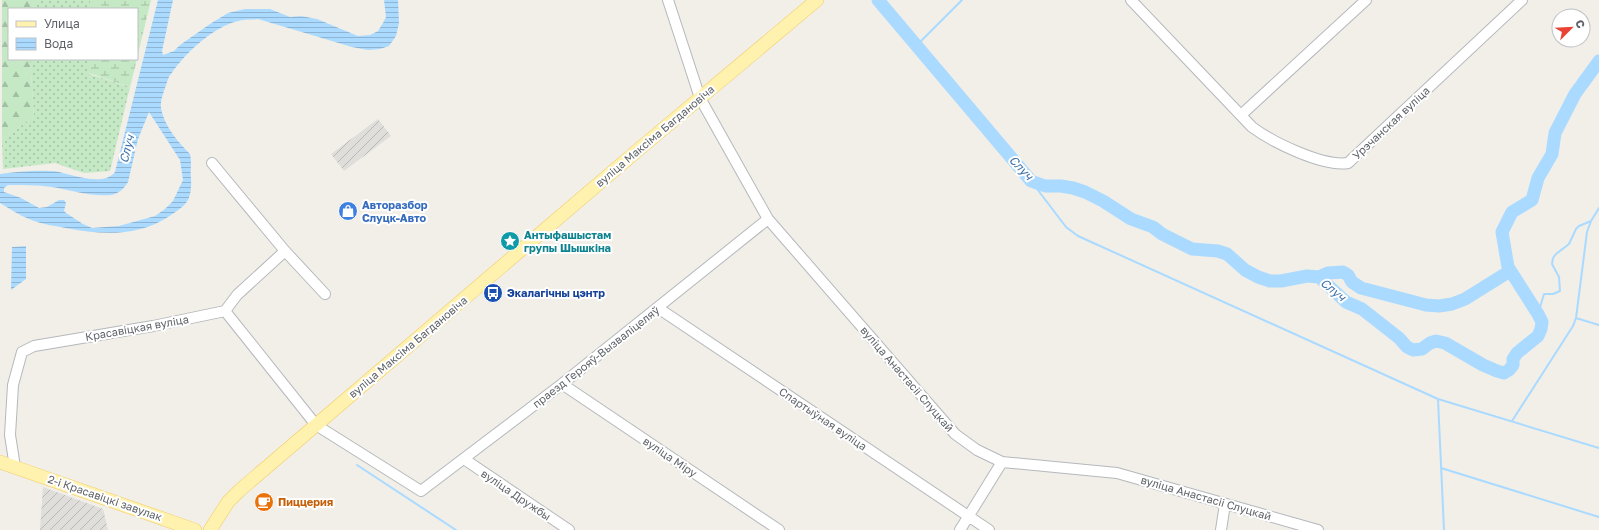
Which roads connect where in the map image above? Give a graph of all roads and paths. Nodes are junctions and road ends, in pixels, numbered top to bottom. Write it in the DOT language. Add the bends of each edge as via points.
graph roads {
  1 [pos="668,0"];
  2 [pos="817,0"];
  3 [pos="1131,0"];
  4 [pos="1366,0"];
  5 [pos="1522,0"];
  6 [pos="700,98"];
  7 [pos="1241,115"];
  8 [pos="212,163"];
  9 [pos="768,219"];
  10 [pos="285,250"];
  11 [pos="325,294"];
  12 [pos="658,308"];
  13 [pos="225,311"];
  14 [pos="562,384"];
  15 [pos="316,425"];
  16 [pos="464,459"];
  17 [pos="0,462"];
  18 [pos="1002,462"];
  19 [pos="15,467"];
  20 [pos="1225,504"];
  21 [pos="969,516"];
  22 [pos="195,530"];
  23 [pos="210,530"];
  24 [pos="569,530"];
  25 [pos="779,530"];
  26 [pos="960,530"];
  27 [pos="988,530"];
  28 [pos="1220,530"];
  29 [pos="1318,530"];
  1 -- 6 [label="street, вуліца Анастасіі Слуцкай"];
  2 -- 6 [label="main road, вуліца Максіма Багдановіча"];
  3 -- 7 [label="street, Урэчанская вуліца"];
  4 -- 7 [label="street"];
  5 -- 7 [label="street, Урэчанская вуліца" via="1348,163 1316,159 1266,137"];
  6 -- 9 [label="street, вуліца Анастасіі Слуцкай"];
  6 -- 15 [label="main road, вуліца Максіма Багдановіча"];
  8 -- 10 [label="street"];
  9 -- 12 [label="street, праезд Герояў-Вызваліцеляў"];
  9 -- 18 [label="street, вуліца Анастасіі Слуцкай" via="955,434 977,450"];
  10 -- 11 [label="street"];
  10 -- 13 [label="street" via="237,295"];
  12 -- 14 [label="street, праезд Герояў-Вызваліцеляў"];
  12 -- 21 [label="street, Спартыўная вуліца"];
  13 -- 15 [label="street"];
  13 -- 19 [label="street, Красавіцкая вуліца" via="26,349 22,352 13,385 10,435"];
  14 -- 16 [label="street, праезд Герояў-Вызваліцеляў"];
  14 -- 25 [label="street, вуліца Міру"];
  15 -- 16 [label="street, праезд Герояў-Вызваліцеляў" via="421,491"];
  15 -- 23 [label="main road, вуліца Максіма Багдановіча" via="240,490 228,502"];
  16 -- 24 [label="street, вуліца Дружбы"];
  17 -- 19 [label="main road, 2-і Красавіцкі завулак"];
  18 -- 20 [label="street, вуліца Анастасіі Слуцкай" via="1117,473"];
  18 -- 21 [label="street"];
  19 -- 22 [label="main road, 2-і Красавіцкі завулак"];
  20 -- 28 [label="street"];
  20 -- 29 [label="street, вуліца Анастасіі Слуцкай"];
  21 -- 26 [label="street"];
  21 -- 27 [label="street, Спартыўная вуліца"];
}
